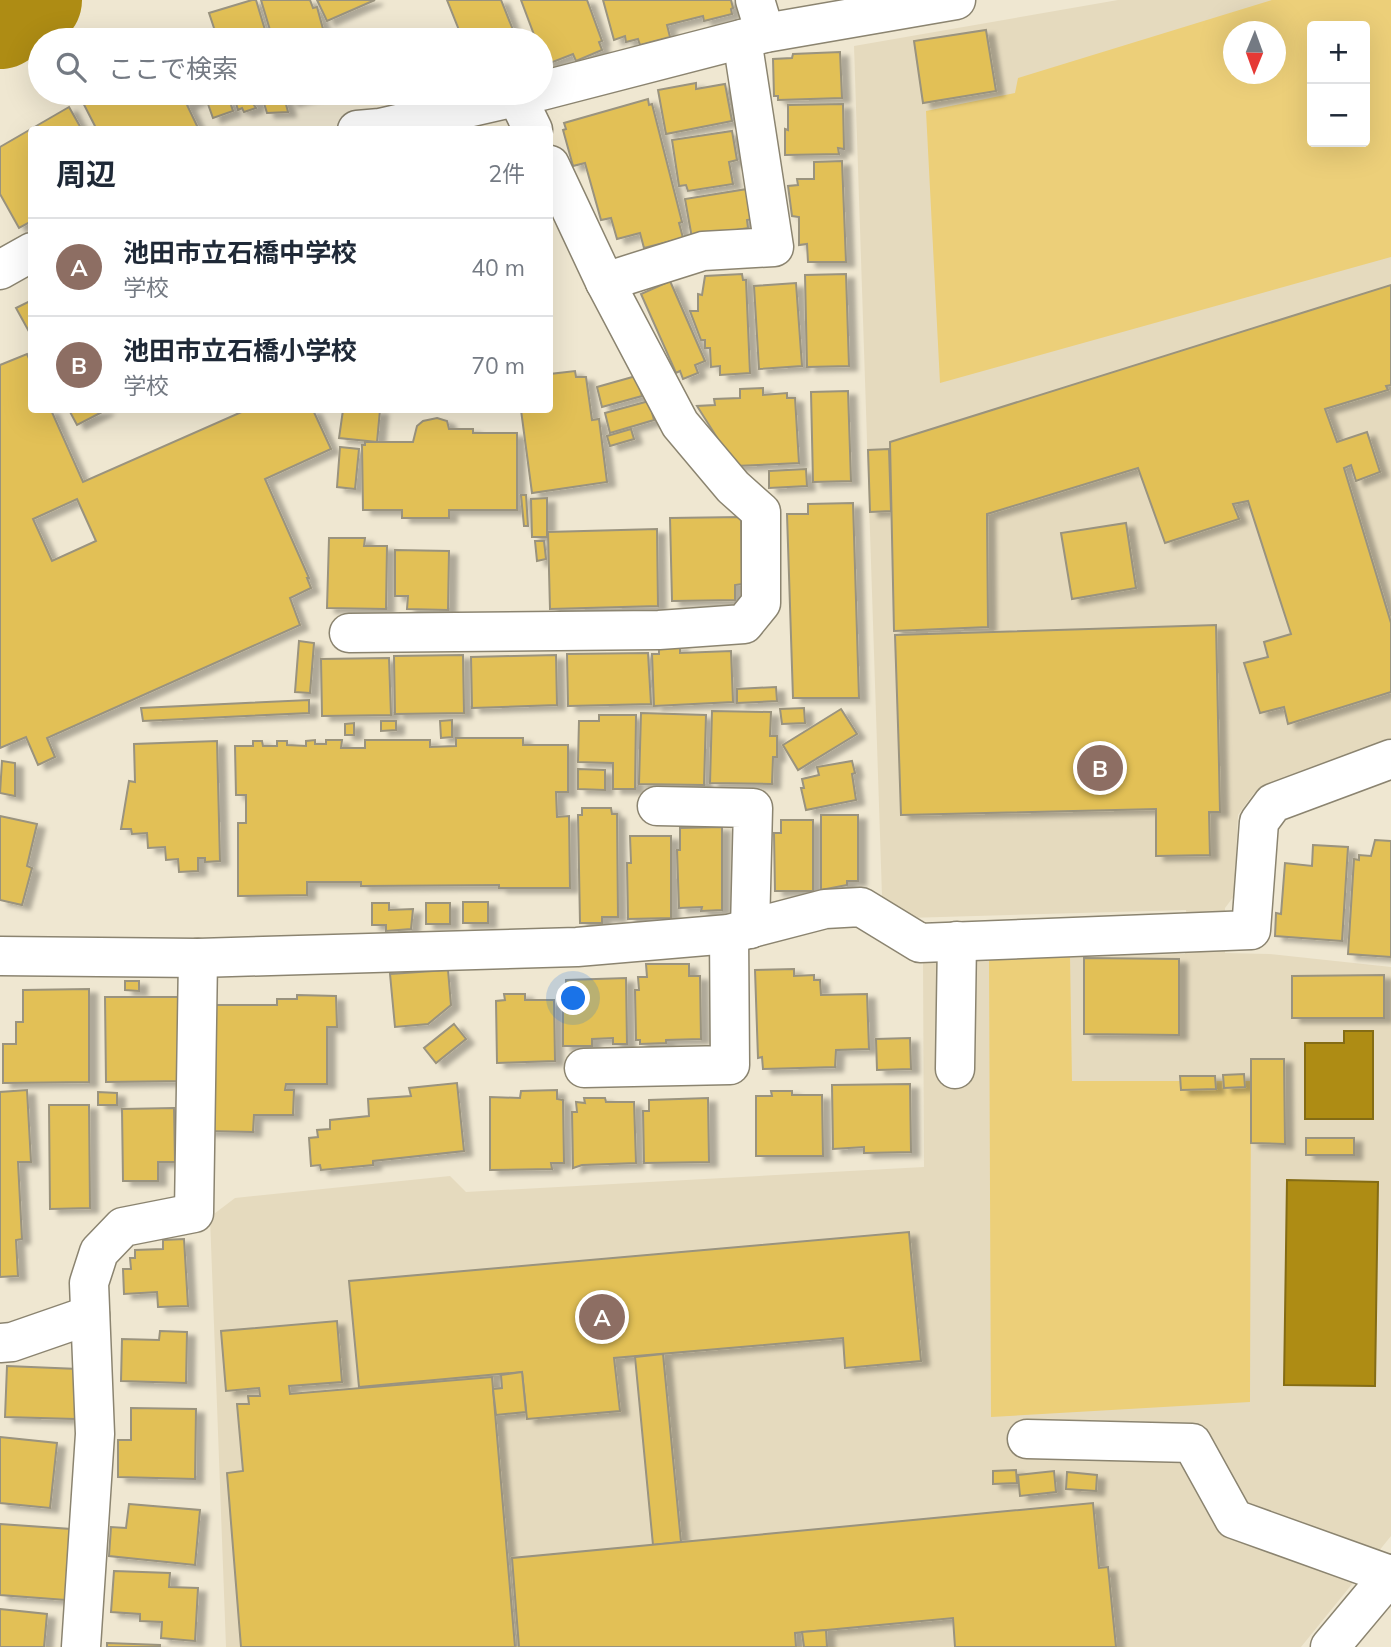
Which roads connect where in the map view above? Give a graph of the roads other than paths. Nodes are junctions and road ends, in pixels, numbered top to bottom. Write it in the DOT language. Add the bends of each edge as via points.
graph roads {
  1 [pos="956,0"];
  2 [pos="754,24"];
  3 [pos="553,94"];
  4 [pos="513,105"];
  5 [pos="390,126"];
  6 [pos="553,171"];
  7 [pos="28,254"];
  8 [pos="0,270"];
  9 [pos="605,282"];
  10 [pos="349,633"];
  11 [pos="1391,759"];
  12 [pos="657,806"];
  13 [pos="740,932"];
  14 [pos="957,941"];
  15 [pos="0,956"];
  16 [pos="198,958"];
  17 [pos="584,1068"];
  18 [pos="955,1069"];
  19 [pos="90,1315"];
  20 [pos="0,1343"];
  21 [pos="1027,1439"];
  22 [pos="1388,1582"];
  23 [pos="81,1647"];
  24 [pos="1330,1647"];
  1 -- 2 [label="street"];
  2 -- 3 [label="street"];
  2 -- 9 [label="street" via="774,247 702,251"];
  4 -- 5 [label="street"];
  6 -- 9 [label="street"];
  7 -- 8 [label="street"];
  9 -- 10 [label="street" via="680,424 733,487 761,512 761,603 744,624 659,630"];
  11 -- 14 [label="street" via="1273,803 1259,822 1251,930"];
  12 -- 13 [label="street" via="753,808"];
  13 -- 14 [label="street" via="825,909 861,907 920,943"];
  13 -- 16 [label="street" via="577,947"];
  13 -- 17 [label="street" via="730,1065"];
  14 -- 18 [label="street"];
  15 -- 16 [label="street"];
  16 -- 19 [label="street" via="194,1213 123,1227 99,1252 89,1283"];
  19 -- 20 [label="street"];
  19 -- 23 [label="street" via="95,1434"];
  21 -- 22 [label="street" via="1192,1443 1234,1519"];
  22 -- 24 [label="street"];
}
